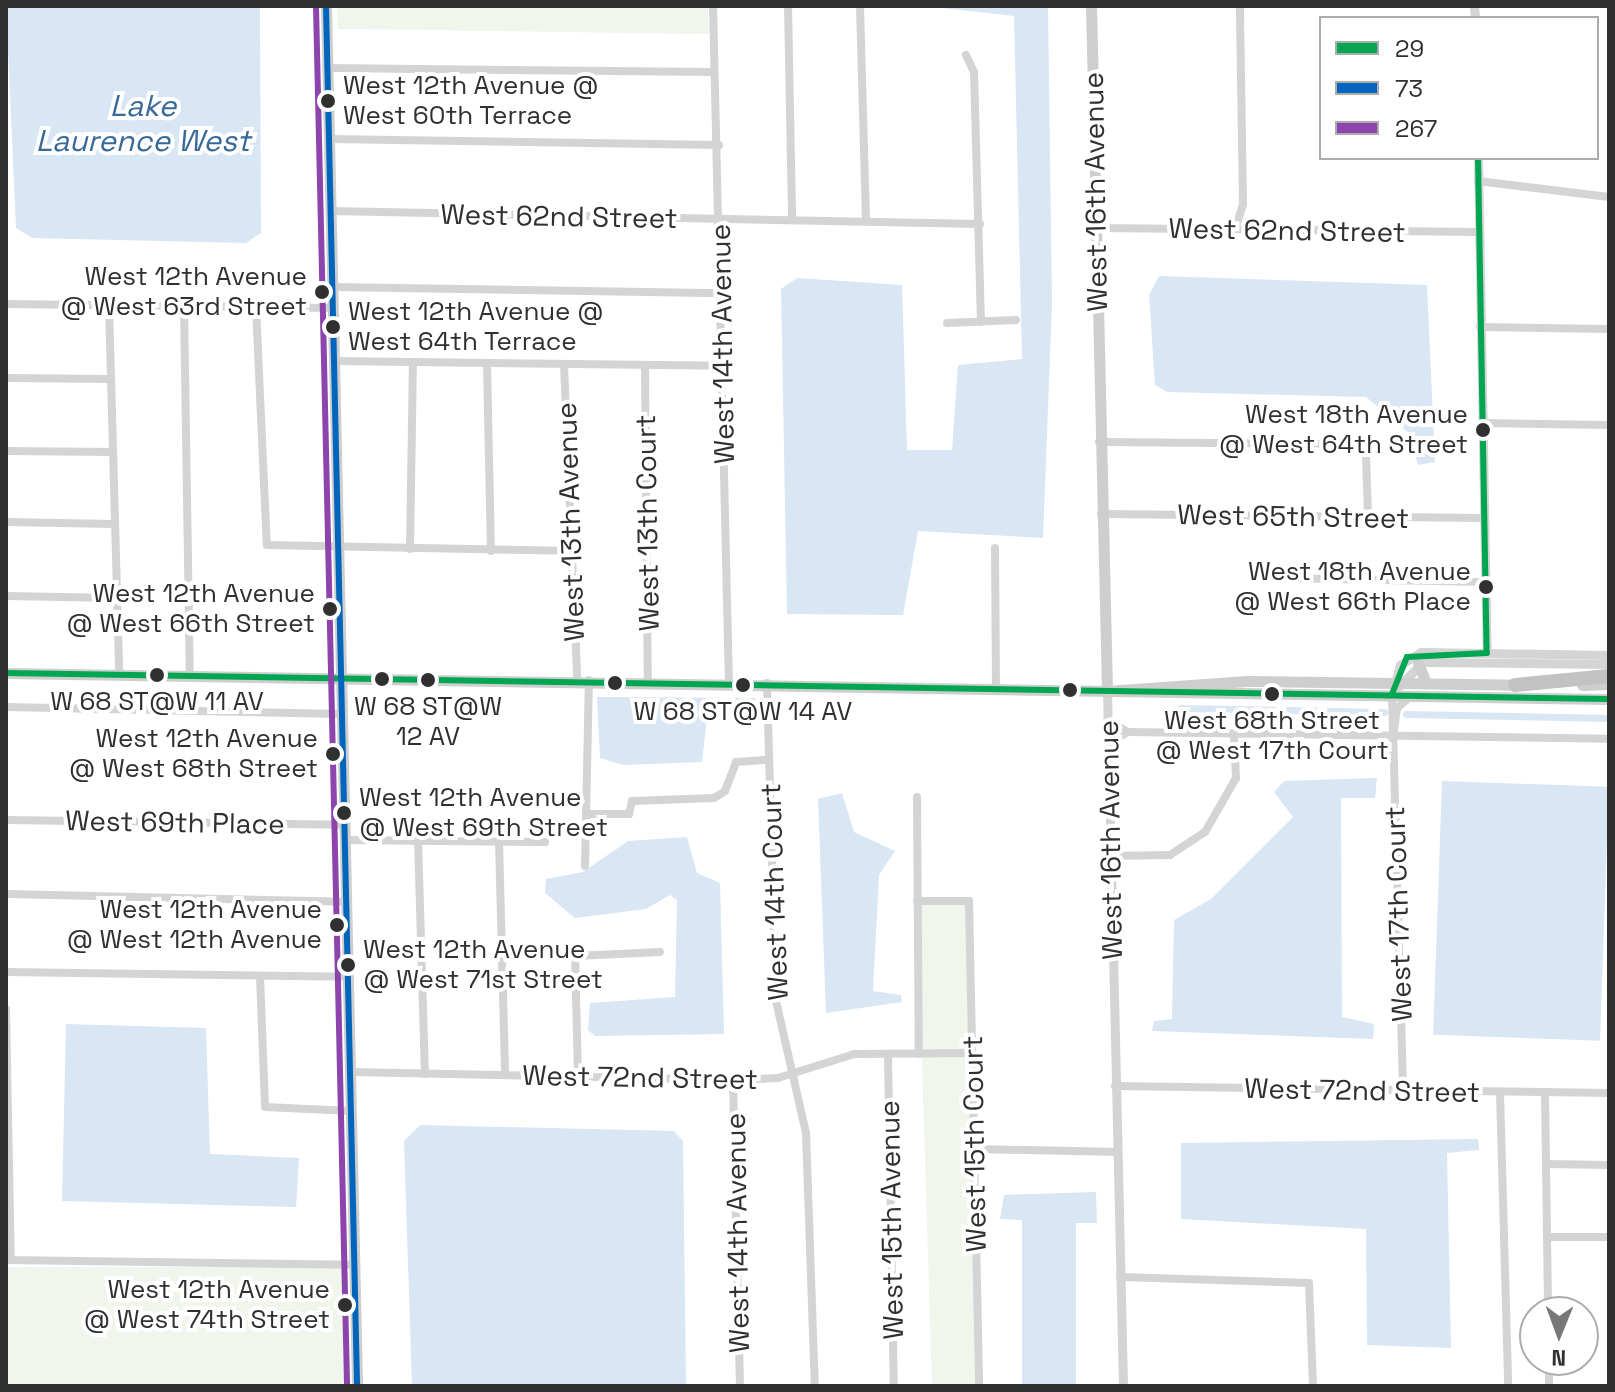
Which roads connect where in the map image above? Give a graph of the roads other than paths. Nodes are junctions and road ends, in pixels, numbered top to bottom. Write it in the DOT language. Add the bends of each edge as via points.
graph roads {
  1 [pos="326,6"];
  2 [pos="713,6"];
  3 [pos="788,6"];
  4 [pos="860,6"];
  5 [pos="1091,6"];
  6 [pos="1240,6"];
  7 [pos="966,55"];
  8 [pos="327,68"];
  9 [pos="713,72"];
  10 [pos="330,139"];
  11 [pos="719,145"];
  12 [pos="1478,160"];
  13 [pos="1478,181"];
  14 [pos="1609,197"];
  15 [pos="330,211"];
  16 [pos="720,219"];
  17 [pos="792,220"];
  18 [pos="866,221"];
  19 [pos="980,224"];
  20 [pos="1096,228"];
  21 [pos="1235,229"];
  22 [pos="1478,232"];
  23 [pos="332,287"];
  24 [pos="722,293"];
  25 [pos="6,304"];
  26 [pos="109,306"];
  27 [pos="184,306"];
  28 [pos="256,307"];
  29 [pos="332,308"];
  30 [pos="1016,320"];
  31 [pos="981,322"];
  32 [pos="947,323"];
  33 [pos="1480,327"];
  34 [pos="1609,329"];
  35 [pos="334,361"];
  36 [pos="413,362"];
  37 [pos="487,363"];
  38 [pos="564,364"];
  39 [pos="645,365"];
  40 [pos="723,366"];
  41 [pos="6,378"];
  42 [pos="111,379"];
  43 [pos="1482,423"];
  44 [pos="1609,425"];
  45 [pos="1099,442"];
  46 [pos="6,451"];
  47 [pos="113,452"];
  48 [pos="1100,514"];
  49 [pos="1368,518"];
  50 [pos="1485,518"];
  51 [pos="6,522"];
  52 [pos="114,524"];
  53 [pos="995,548"];
  54 [pos="339,549"];
  55 [pos="410,549"];
  56 [pos="491,551"];
  57 [pos="573,551"];
  58 [pos="1279,578"];
  59 [pos="1486,582"];
  60 [pos="6,596"];
  61 [pos="116,598"];
  62 [pos="1487,653"];
  63 [pos="1609,655"];
  64 [pos="1474,662"];
  65 [pos="1418,663"];
  66 [pos="1609,664"];
  67 [pos="6,673"];
  68 [pos="119,675"];
  69 [pos="190,676"];
  70 [pos="1609,676"];
  71 [pos="341,677"];
  72 [pos="583,680"];
  73 [pos="648,681"];
  74 [pos="729,683"];
  75 [pos="767,683"];
  76 [pos="1426,683"];
  77 [pos="1609,684"];
  78 [pos="1515,685"];
  79 [pos="1396,687"];
  80 [pos="996,689"];
  81 [pos="1107,691"];
  82 [pos="1420,695"];
  83 [pos="1609,699"];
  84 [pos="6,707"];
  85 [pos="342,714"];
  86 [pos="1108,720"];
  87 [pos="1128,732"];
  88 [pos="1234,734"];
  89 [pos="1393,738"];
  90 [pos="1609,739"];
  91 [pos="1108,744"];
  92 [pos="768,760"];
  93 [pos="917,797"];
  94 [pos="587,814"];
  95 [pos="6,820"];
  96 [pos="345,825"];
  97 [pos="345,840"];
  98 [pos="418,840"];
  99 [pos="499,841"];
  100 [pos="545,842"];
  101 [pos="1109,856"];
  102 [pos="585,866"];
  103 [pos="6,894"];
  104 [pos="917,901"];
  105 [pos="346,902"];
  106 [pos="660,952"];
  107 [pos="6,972"];
  108 [pos="260,976"];
  109 [pos="349,977"];
  110 [pos="6,1009"];
  111 [pos="973,1053"];
  112 [pos="888,1054"];
  113 [pos="919,1054"];
  114 [pos="351,1072"];
  115 [pos="793,1072"];
  116 [pos="425,1074"];
  117 [pos="505,1075"];
  118 [pos="578,1076"];
  119 [pos="733,1080"];
  120 [pos="1115,1086"];
  121 [pos="1403,1090"];
  122 [pos="1500,1092"];
  123 [pos="1545,1092"];
  124 [pos="1609,1093"];
  125 [pos="351,1111"];
  126 [pos="975,1149"];
  127 [pos="1118,1152"];
  128 [pos="1546,1164"];
  129 [pos="1609,1165"];
  130 [pos="1547,1237"];
  131 [pos="1609,1237"];
  132 [pos="8,1260"];
  133 [pos="355,1265"];
  134 [pos="1120,1277"];
  135 [pos="1548,1296"];
  136 [pos="357,1386"];
  137 [pos="740,1386"];
  138 [pos="815,1386"];
  139 [pos="894,1386"];
  140 [pos="979,1386"];
  141 [pos="1123,1386"];
  142 [pos="1313,1386"];
  143 [pos="1508,1386"];
  1 -- 8 [label="main road"];
  2 -- 9 [label="street, West 14th Avenue"];
  3 -- 17 [label="street"];
  4 -- 18 [label="street"];
  5 -- 20 [label="main road, West 16th Avenue"];
  6 -- 21 [label="street" via="1243,204"];
  7 -- 19 [label="street" via="974,72"];
  8 -- 9 [label="street"];
  8 -- 10 [label="main road"];
  9 -- 11 [label="street, West 14th Avenue"];
  10 -- 11 [label="street"];
  10 -- 15 [label="main road"];
  11 -- 16 [label="street, West 14th Avenue"];
  12 -- 13 [label="street"];
  13 -- 14 [label="street"];
  13 -- 22 [label="street"];
  15 -- 16 [label="street, West 62nd Street"];
  15 -- 23 [label="main road"];
  16 -- 17 [label="street, West 62nd Street"];
  16 -- 24 [label="street, West 14th Avenue"];
  17 -- 18 [label="street, West 62nd Street"];
  18 -- 19 [label="street, West 62nd Street"];
  19 -- 31 [label="street"];
  20 -- 21 [label="street, West 62nd Street"];
  20 -- 45 [label="main road, West 16th Avenue"];
  21 -- 22 [label="street, West 62nd Street"];
  22 -- 33 [label="street"];
  23 -- 24 [label="street"];
  23 -- 29 [label="main road"];
  24 -- 40 [label="street, West 14th Avenue"];
  25 -- 26 [label="street"];
  26 -- 27 [label="street"];
  26 -- 42 [label="street"];
  27 -- 28 [label="street"];
  27 -- 69 [label="street"];
  28 -- 29 [label="street"];
  28 -- 54 [label="street" via="261,531 272,548"];
  29 -- 35 [label="main road"];
  30 -- 31 [label="street"];
  31 -- 32 [label="street"];
  33 -- 34 [label="street"];
  33 -- 43 [label="street"];
  35 -- 36 [label="street"];
  35 -- 54 [label="main road"];
  36 -- 37 [label="street"];
  36 -- 55 [label="street"];
  37 -- 38 [label="street"];
  37 -- 56 [label="street"];
  38 -- 39 [label="street"];
  38 -- 57 [label="street, West 13th Avenue"];
  39 -- 40 [label="street"];
  39 -- 73 [label="street, West 13th Court"];
  40 -- 74 [label="street, West 14th Avenue"];
  41 -- 42 [label="street"];
  42 -- 47 [label="street"];
  43 -- 44 [label="street"];
  43 -- 50 [label="street"];
  45 -- 48 [label="main road, West 16th Avenue"];
  45 -- 49 [label="street" via="1360,448"];
  46 -- 47 [label="street"];
  47 -- 52 [label="street"];
  48 -- 49 [label="street, West 65th Street"];
  48 -- 81 [label="main road, West 16th Avenue"];
  49 -- 50 [label="street, West 65th Street"];
  50 -- 59 [label="street"];
  51 -- 52 [label="street"];
  52 -- 61 [label="street"];
  53 -- 80 [label="street"];
  54 -- 55 [label="street"];
  54 -- 71 [label="main road"];
  55 -- 56 [label="street"];
  56 -- 57 [label="street"];
  57 -- 72 [label="street, West 13th Avenue"];
  58 -- 59 [label="street"];
  59 -- 62 [label="street"];
  60 -- 61 [label="street"];
  61 -- 68 [label="street"];
  62 -- 63 [label="street"];
  62 -- 64 [label="street"];
  62 -- 79 [label="street" via="1407,657"];
  64 -- 65 [label="street"];
  64 -- 66 [label="street"];
  65 -- 76 [label="main road"];
  65 -- 79 [label="street"];
  67 -- 68 [label="main road"];
  68 -- 69 [label="main road"];
  69 -- 71 [label="main road"];
  70 -- 78 [label="highway"];
  71 -- 72 [label="main road"];
  71 -- 85 [label="main road"];
  72 -- 73 [label="main road"];
  72 -- 94 [label="street, West 13th Avenue"];
  73 -- 74 [label="main road"];
  74 -- 75 [label="main road"];
  75 -- 80 [label="main road"];
  75 -- 92 [label="street, West 14th Court"];
  76 -- 78 [label="main road"];
  76 -- 79 [label="main road"];
  77 -- 78 [label="main road"];
  79 -- 81 [label="main road"];
  79 -- 82 [label="main road"];
  79 -- 89 [label="street, West 17th Court"];
  80 -- 81 [label="main road"];
  81 -- 86 [label="street, West 16th Avenue"];
  82 -- 83 [label="main road"];
  82 -- 89 [label="street, West 17th Court" via="1399,703"];
  84 -- 85 [label="street"];
  85 -- 96 [label="main road"];
  86 -- 87 [label="street"];
  86 -- 91 [label="street, West 16th Avenue"];
  87 -- 88 [label="street"];
  87 -- 91 [label="street"];
  88 -- 89 [label="street"];
  88 -- 101 [label="street" via="1236,778 1205,832 1170,855"];
  89 -- 90 [label="street"];
  89 -- 121 [label="street, West 17th Court"];
  91 -- 101 [label="street, West 16th Avenue"];
  92 -- 94 [label="street" via="736,762 725,791 714,798 632,801 631,813"];
  92 -- 115 [label="street, West 14th Court" via="776,1001"];
  93 -- 104 [label="street"];
  94 -- 102 [label="street, West 13th Avenue"];
  95 -- 96 [label="street, West 69th Place"];
  96 -- 97 [label="main road"];
  97 -- 98 [label="street"];
  97 -- 105 [label="main road"];
  98 -- 99 [label="street"];
  98 -- 116 [label="street"];
  99 -- 100 [label="street"];
  99 -- 117 [label="street"];
  101 -- 120 [label="street, West 16th Avenue"];
  103 -- 105 [label="street"];
  104 -- 111 [label="street, West 15th Court" via="969,901"];
  104 -- 113 [label="street"];
  105 -- 109 [label="main road"];
  106 -- 118 [label="street" via="575,956"];
  107 -- 108 [label="street"];
  108 -- 109 [label="street"];
  108 -- 125 [label="street" via="265,1107"];
  109 -- 114 [label="main road"];
  110 -- 132 [label="street"];
  111 -- 113 [label="street, West 72nd Street"];
  111 -- 126 [label="street, West 15th Court"];
  112 -- 113 [label="street, West 72nd Street"];
  112 -- 115 [label="street, West 72nd Street" via="854,1054"];
  112 -- 139 [label="street, West 15th Avenue"];
  114 -- 116 [label="street, West 72nd Street"];
  114 -- 125 [label="main road"];
  115 -- 119 [label="street, West 72nd Street"];
  115 -- 138 [label="street, West 14th Court" via="806,1133"];
  116 -- 117 [label="street, West 72nd Street"];
  117 -- 118 [label="street, West 72nd Street"];
  118 -- 119 [label="street, West 72nd Street"];
  119 -- 137 [label="street, West 14th Avenue"];
  120 -- 121 [label="street, West 72nd Street"];
  120 -- 127 [label="street, West 16th Avenue"];
  121 -- 122 [label="street, West 72nd Street"];
  122 -- 123 [label="street, West 72nd Street"];
  122 -- 143 [label="street"];
  123 -- 124 [label="street, West 72nd Street"];
  123 -- 128 [label="street"];
  125 -- 133 [label="main road"];
  126 -- 127 [label="street"];
  126 -- 140 [label="street, West 15th Court"];
  127 -- 134 [label="street, West 16th Avenue"];
  128 -- 129 [label="street"];
  128 -- 130 [label="street"];
  130 -- 131 [label="street"];
  130 -- 135 [label="street"];
  132 -- 133 [label="street"];
  133 -- 136 [label="main road"];
  134 -- 141 [label="street, West 16th Avenue"];
  134 -- 142 [label="street" via="1309,1283"];
}
